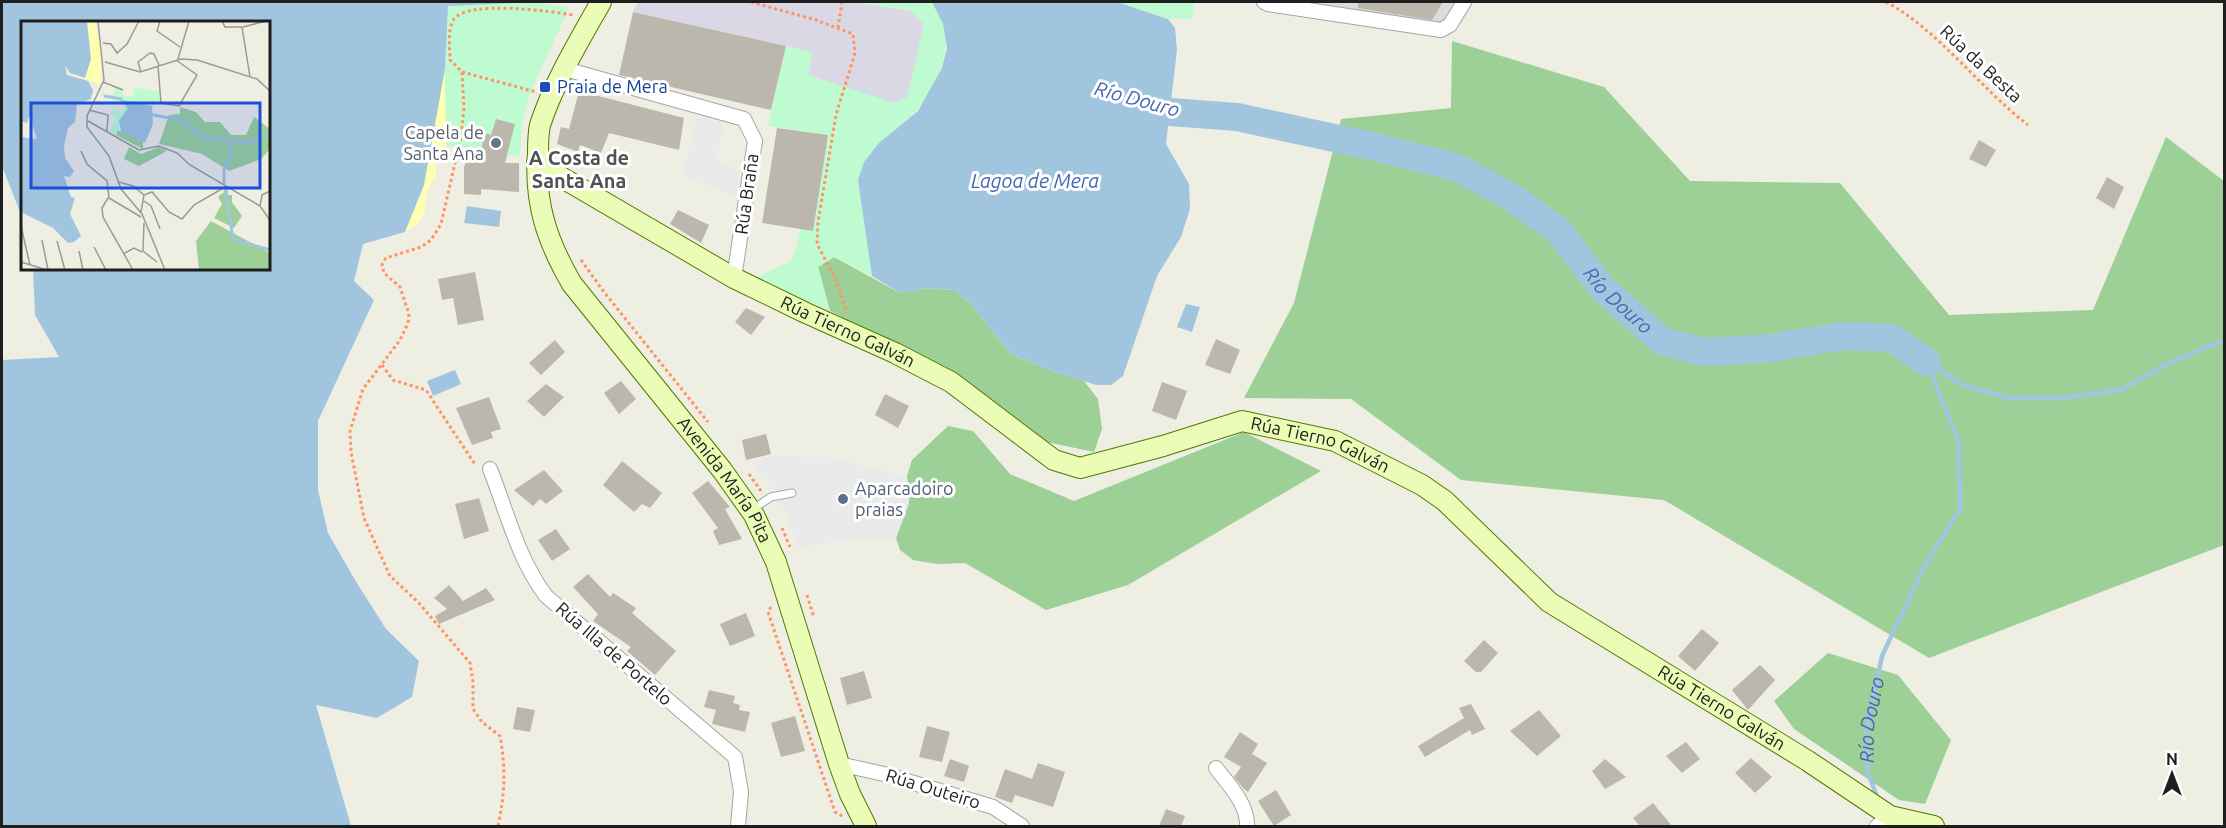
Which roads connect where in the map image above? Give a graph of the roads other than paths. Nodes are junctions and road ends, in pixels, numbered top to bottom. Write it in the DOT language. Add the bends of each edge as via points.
graph roads {
  1 [pos="601,2"];
  2 [pos="1264,2"];
  3 [pos="1464,2"];
  4 [pos="565,69"];
  5 [pos="537,163"];
  6 [pos="734,278"];
  7 [pos="490,469"];
  8 [pos="792,493"];
  9 [pos="751,511"];
  10 [pos="839,764"];
  11 [pos="1216,768"];
  12 [pos="1883,821"];
  13 [pos="738,826"];
  14 [pos="866,826"];
  15 [pos="1022,826"];
  16 [pos="1247,826"];
  17 [pos="1934,826"];
  1 -- 4 [label="street, Avenida María Pita"];
  2 -- 3 [label="street" via="1441,30 1450,26"];
  4 -- 5 [label="street, Avenida María Pita" via="539,128"];
  4 -- 6 [label="street, Rúa Braña" via="744,119 755,141"];
  5 -- 6 [label="street, Rúa Tierno Galván"];
  5 -- 9 [label="street, Avenida María Pita" via="539,206 546,231 572,284"];
  6 -- 12 [label="street, Rúa Tierno Galván" via="951,382 1054,460 1080,468 1242,421 1335,441 1422,484 1445,501 1549,602 1808,761"];
  7 -- 13 [label="street, Rúa Illa de Portelo" via="517,543 533,579 546,596 735,757 741,792"];
  8 -- 9 [label="lane" via="767,499"];
  9 -- 10 [label="street, Avenida María Pita" via="776,562"];
  10 -- 14 [label="street, Avenida María Pita"];
  10 -- 15 [label="street, Rúa Outeiro" via="993,807"];
  11 -- 16 [label="street" via="1239,799"];
  12 -- 17 [label="street, Rúa Tierno Galván"];
}
